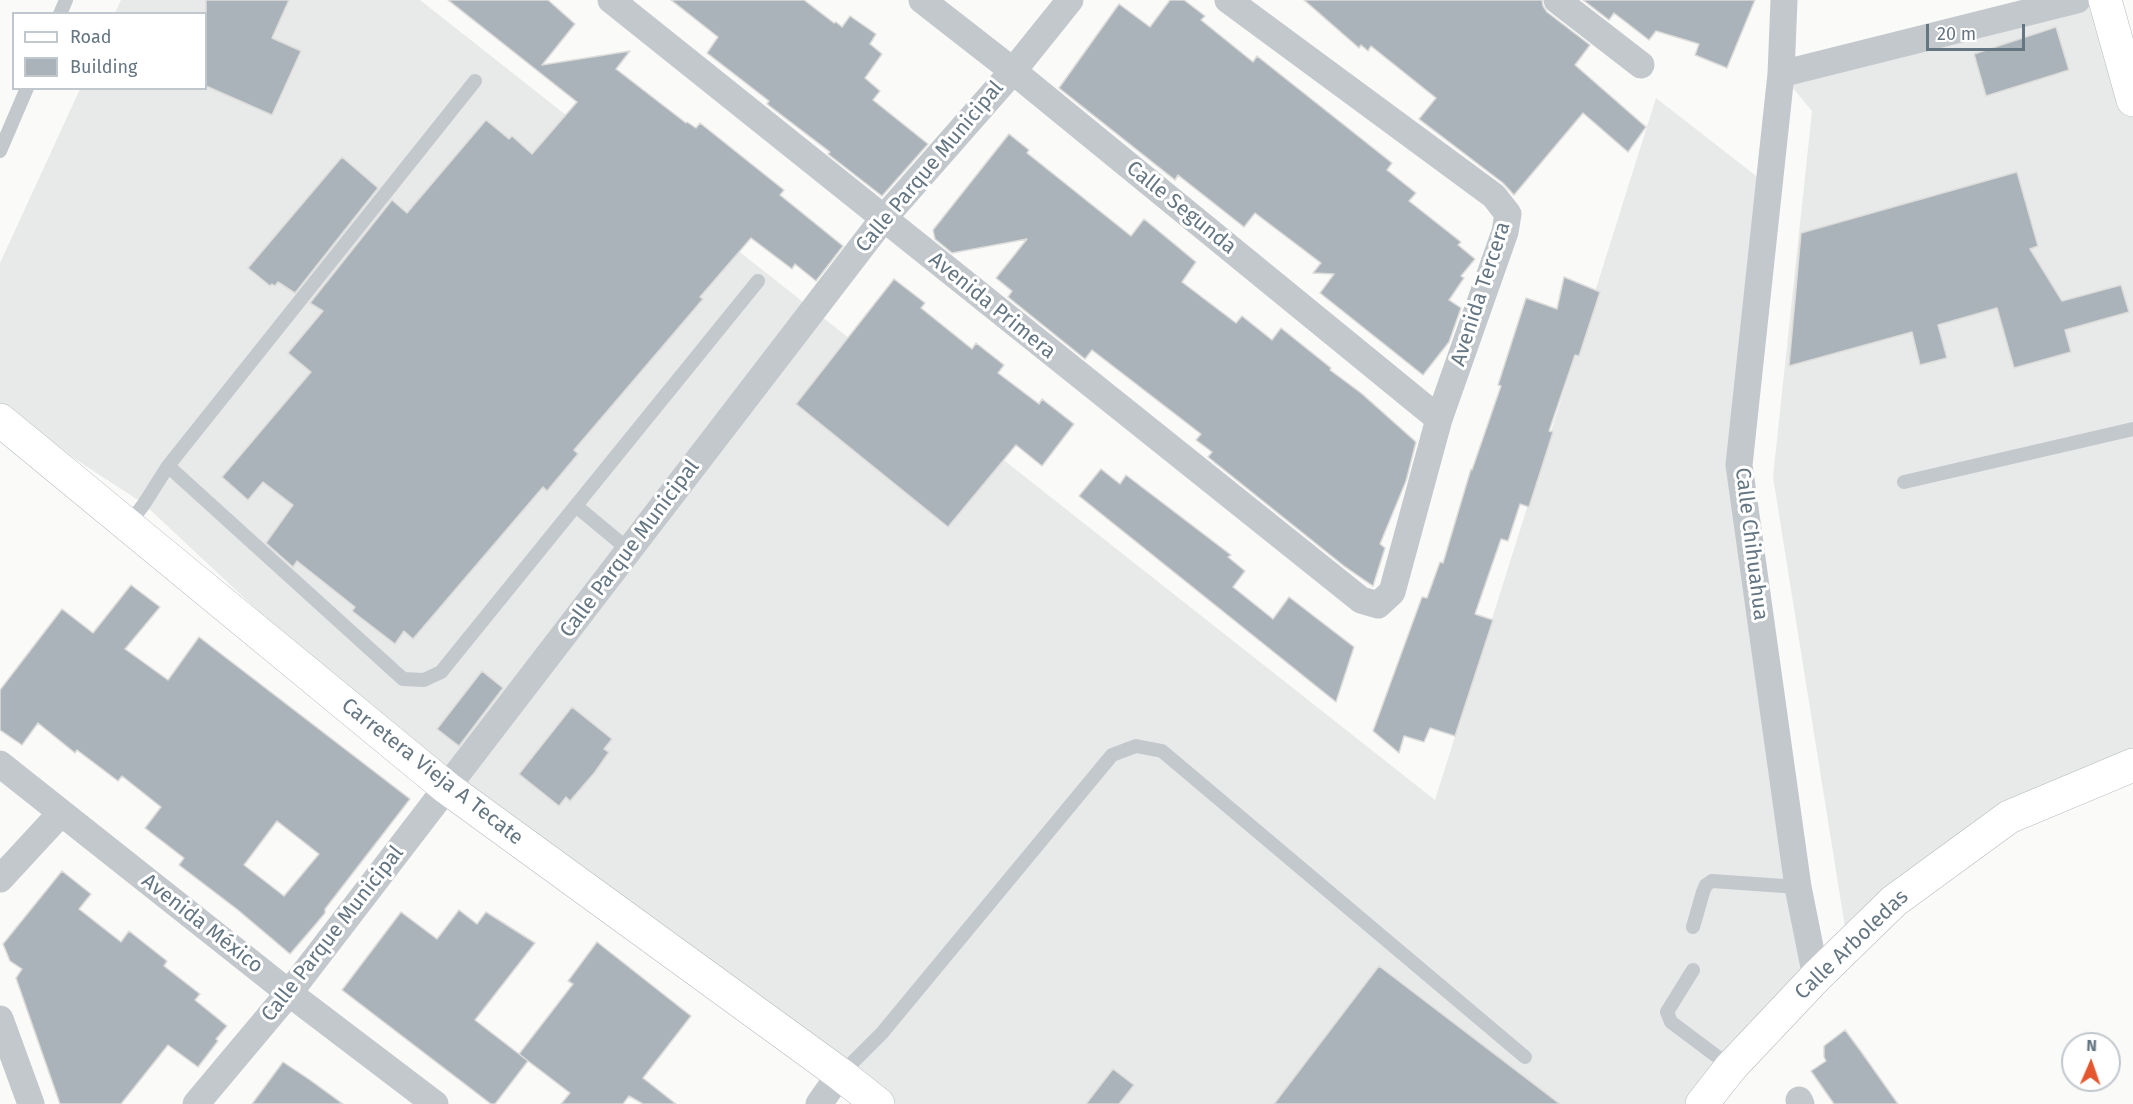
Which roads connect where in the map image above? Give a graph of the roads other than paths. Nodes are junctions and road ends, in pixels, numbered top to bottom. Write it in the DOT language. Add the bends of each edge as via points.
graph roads {
  1 [pos="611,0"];
  2 [pos="922,0"];
  3 [pos="1070,0"];
  4 [pos="1228,0"];
  5 [pos="1557,0"];
  6 [pos="1784,0"];
  7 [pos="2077,0"];
  8 [pos="2105,0"];
  9 [pos="1641,65"];
  10 [pos="1013,70"];
  11 [pos="1781,74"];
  12 [pos="475,81"];
  13 [pos="26,90"];
  14 [pos="2133,100"];
  15 [pos="0,151"];
  16 [pos="883,219"];
  17 [pos="758,281"];
  18 [pos="1439,419"];
  19 [pos="0,420"];
  20 [pos="2133,429"];
  21 [pos="168,466"];
  22 [pos="1904,482"];
  23 [pos="576,506"];
  24 [pos="128,525"];
  25 [pos="629,550"];
  26 [pos="1378,605"];
  27 [pos="0,764"];
  28 [pos="2130,769"];
  29 [pos="447,788"];
  30 [pos="61,813"];
  31 [pos="0,879"];
  32 [pos="1798,887"];
  33 [pos="1693,927"];
  34 [pos="1693,970"];
  35 [pos="1816,977"];
  36 [pos="289,993"];
  37 [pos="0,1019"];
  38 [pos="1525,1057"];
  39 [pos="1731,1067"];
  40 [pos="840,1074"];
  41 [pos="32,1104"];
  42 [pos="196,1104"];
  43 [pos="435,1104"];
  44 [pos="819,1104"];
  45 [pos="878,1104"];
  46 [pos="1702,1104"];
  1 -- 16 [label="street, Avenida Primera"];
  2 -- 10 [label="street, Calle Segunda"];
  3 -- 10 [label="street, Calle Parque Municipal"];
  4 -- 18 [label="street, Avenida Tercera" via="1494,196 1508,214"];
  5 -- 9 [label="street"];
  6 -- 11 [label="street, Calle Chihuahua"];
  7 -- 11 [label="street"];
  8 -- 14 [label="street"];
  10 -- 16 [label="street, Calle Parque Municipal"];
  10 -- 18 [label="street, Calle Segunda"];
  11 -- 32 [label="street, Calle Chihuahua" via="1739,465"];
  12 -- 21 [label="lane"];
  13 -- 15 [label="lane"];
  16 -- 25 [label="street, Calle Parque Municipal"];
  16 -- 26 [label="street, Avenida Primera" via="1361,600"];
  17 -- 23 [label="lane"];
  18 -- 26 [label="street, Avenida Tercera" via="1392,592"];
  19 -- 24 [label="street, Carretera Vieja A Tecate"];
  20 -- 22 [label="lane"];
  21 -- 23 [label="lane" via="403,679 424,680 441,672"];
  21 -- 24 [label="lane"];
  23 -- 25 [label="lane"];
  24 -- 29 [label="street, Carretera Vieja A Tecate"];
  25 -- 29 [label="street, Calle Parque Municipal"];
  27 -- 30 [label="street, Avenida México"];
  28 -- 35 [label="street, Calle Arboledas" via="2009,817 1893,901"];
  29 -- 36 [label="street, Calle Parque Municipal"];
  29 -- 40 [label="street, Carretera Vieja A Tecate"];
  30 -- 31 [label="street"];
  30 -- 36 [label="street, Avenida México"];
  32 -- 33 [label="lane" via="1712,881 1703,892"];
  32 -- 35 [label="street, Calle Chihuahua"];
  34 -- 39 [label="lane" via="1667,1012 1671,1022"];
  35 -- 39 [label="street, Calle Arboledas"];
  36 -- 42 [label="street, Calle Parque Municipal"];
  36 -- 43 [label="street, Avenida México"];
  37 -- 41 [label="street"];
  38 -- 40 [label="lane" via="1162,751 1136,746 1112,755 882,1033"];
  39 -- 46 [label="street, Calle Arboledas"];
  40 -- 44 [label="street"];
  40 -- 45 [label="street, Carretera Vieja A Tecate"];
}
